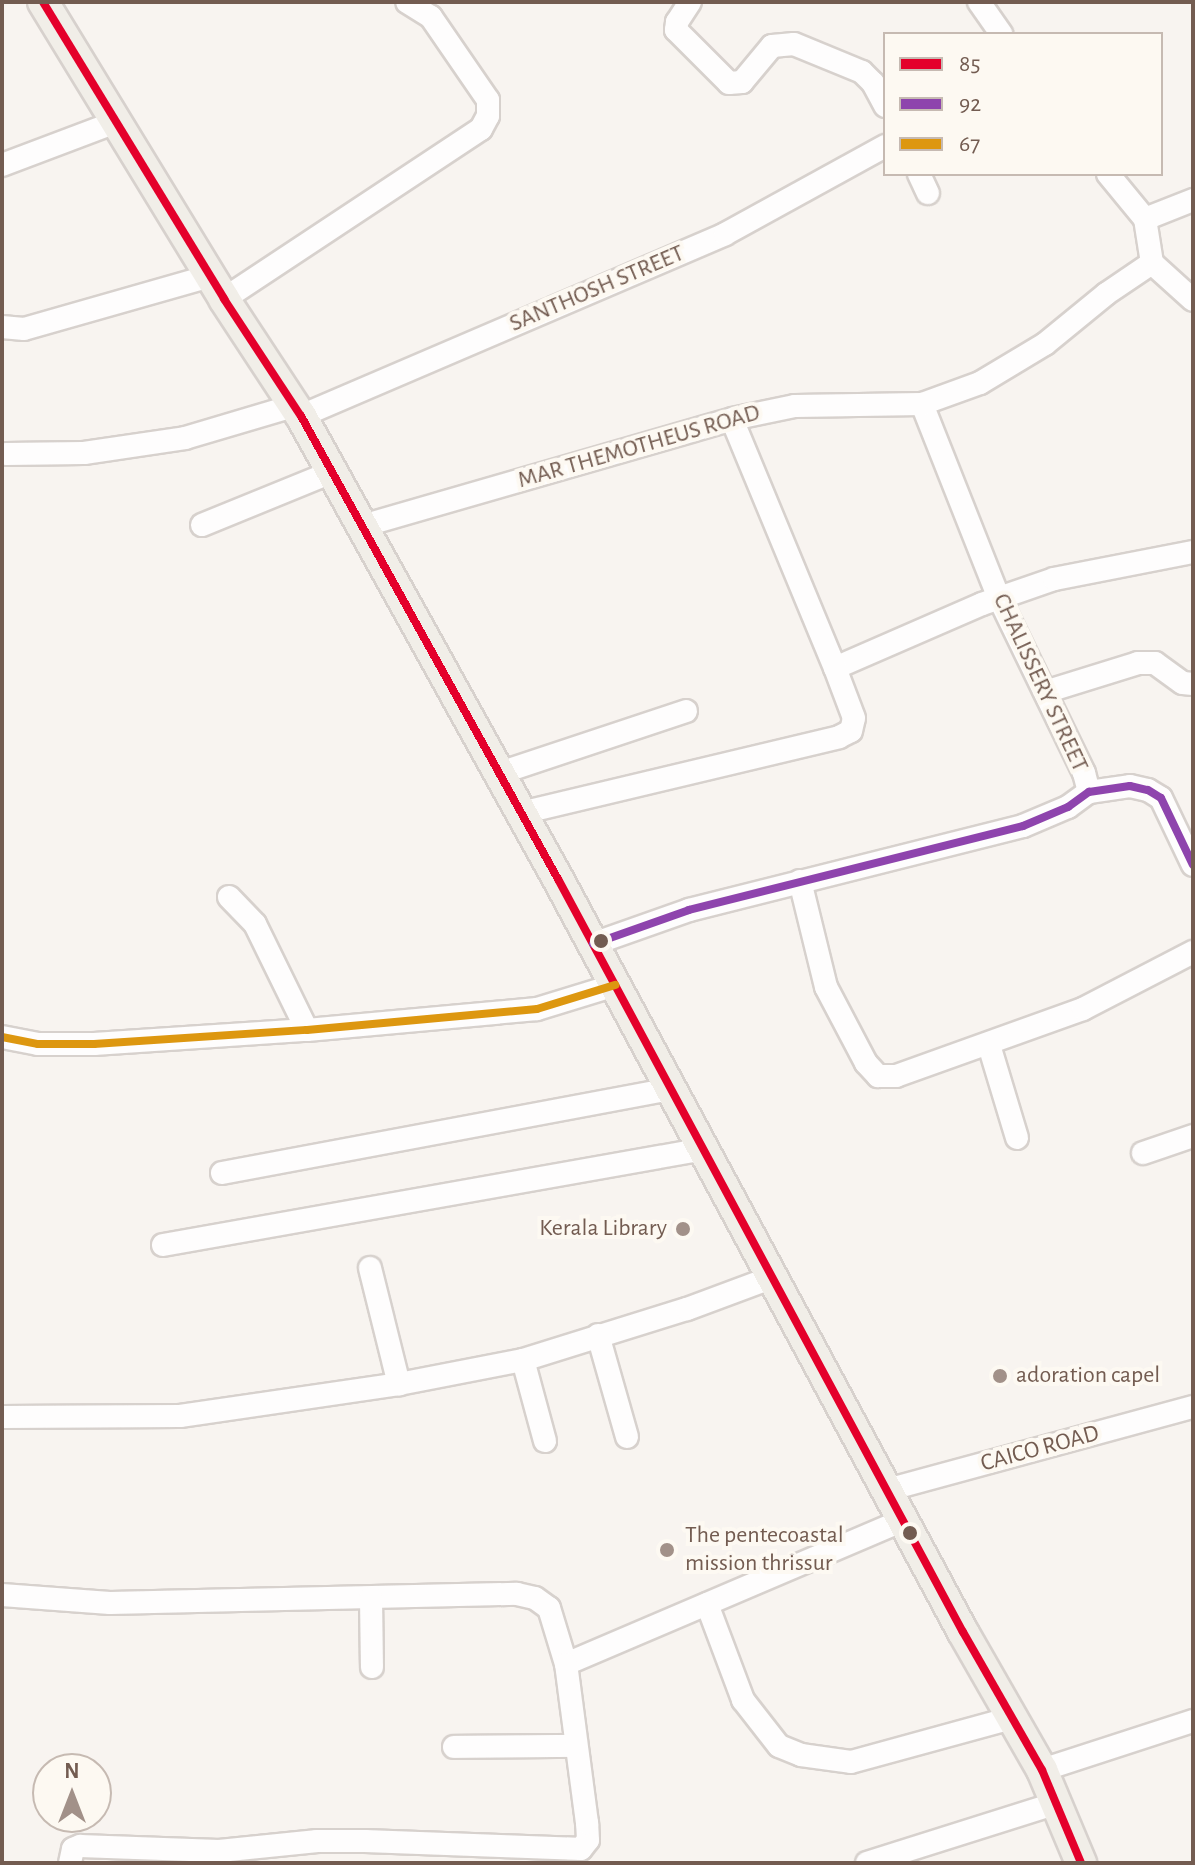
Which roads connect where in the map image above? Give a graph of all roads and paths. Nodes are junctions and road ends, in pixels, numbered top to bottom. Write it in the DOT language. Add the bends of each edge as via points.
graph roads {
  1 [pos="43,2"];
  2 [pos="407,2"];
  3 [pos="690,2"];
  4 [pos="979,2"];
  5 [pos="1000,32"];
  6 [pos="883,102"];
  7 [pos="116,122"];
  8 [pos="883,147"];
  9 [pos="2,165"];
  10 [pos="1110,176"];
  11 [pos="1193,200"];
  12 [pos="1145,219"];
  13 [pos="1152,263"];
  14 [pos="217,287"];
  15 [pos="1193,300"];
  16 [pos="2,327"];
  17 [pos="922,404"];
  18 [pos="297,411"];
  19 [pos="732,419"];
  20 [pos="6,454"];
  21 [pos="332,472"];
  22 [pos="202,525"];
  23 [pos="362,526"];
  24 [pos="1193,552"];
  25 [pos="999,598"];
  26 [pos="835,668"];
  27 [pos="1193,684"];
  28 [pos="1045,692"];
  29 [pos="686,711"];
  30 [pos="500,773"];
  31 [pos="1089,792"];
  32 [pos="521,813"];
  33 [pos="1193,865"];
  34 [pos="800,881"];
  35 [pos="229,897"];
  36 [pos="593,944"];
  37 [pos="1193,952"];
  38 [pos="615,985"];
  39 [pos="307,1030"];
  40 [pos="2,1037"];
  41 [pos="989,1045"];
  42 [pos="671,1089"];
  43 [pos="1193,1136"];
  44 [pos="1017,1138"];
  45 [pos="704,1149"];
  46 [pos="1143,1153"];
  47 [pos="222,1173"];
  48 [pos="163,1245"];
  49 [pos="370,1268"];
  50 [pos="773,1277"];
  51 [pos="598,1335"];
  52 [pos="523,1360"];
  53 [pos="399,1384"];
  54 [pos="1193,1407"];
  55 [pos="2,1417"];
  56 [pos="627,1437"];
  57 [pos="545,1441"];
  58 [pos="887,1490"];
  59 [pos="903,1520"];
  60 [pos="2,1595"];
  61 [pos="371,1598"];
  62 [pos="707,1604"];
  63 [pos="566,1664"];
  64 [pos="372,1667"];
  65 [pos="1012,1718"];
  66 [pos="1193,1721"];
  67 [pos="574,1746"];
  68 [pos="454,1747"];
  69 [pos="1042,1770"];
  70 [pos="1057,1803"];
  71 [pos="106,1855"];
  72 [pos="219,1857"];
  73 [pos="70,1863"];
  74 [pos="867,1863"];
  75 [pos="1081,1863"];
  1 -- 7 [label="main road"];
  2 -- 14 [label="street" via="431,17 488,100 481,129"];
  3 -- 6 [label="street" via="676,30 729,83 742,82 772,46 794,44 862,72"];
  4 -- 5 [label="street"];
  7 -- 9 [label="street"];
  7 -- 14 [label="main road"];
  8 -- 18 [label="street, SANTHOSH STREET" via="725,234"];
  10 -- 12 [label="street"];
  11 -- 12 [label="street"];
  12 -- 13 [label="street"];
  13 -- 15 [label="street"];
  13 -- 17 [label="street, MAR THEMOTHEUS ROAD" via="1045,344 980,383"];
  14 -- 16 [label="street" via="24,329"];
  14 -- 18 [label="main road"];
  17 -- 19 [label="street, MAR THEMOTHEUS ROAD" via="795,406"];
  17 -- 25 [label="street, CHALISSERY STREET"];
  18 -- 20 [label="street, SANTHOSH STREET" via="185,438 84,453"];
  18 -- 21 [label="main road"];
  19 -- 23 [label="street, MAR THEMOTHEUS ROAD"];
  19 -- 26 [label="street"];
  21 -- 22 [label="street"];
  21 -- 23 [label="main road"];
  23 -- 30 [label="main road"];
  24 -- 25 [label="street" via="1054,579"];
  25 -- 26 [label="street"];
  25 -- 28 [label="street, CHALISSERY STREET"];
  26 -- 32 [label="street" via="854,718 851,731 839,737"];
  27 -- 28 [label="street" via="1155,663 1138,663"];
  28 -- 31 [label="street, CHALISSERY STREET"];
  29 -- 30 [label="street"];
  30 -- 32 [label="main road"];
  31 -- 33 [label="street" via="1130,786 1161,798"];
  31 -- 34 [label="street, CHALISSERY STREET" via="1023,826"];
  32 -- 36 [label="main road"];
  34 -- 36 [label="street, CHALISSERY STREET" via="689,910"];
  34 -- 41 [label="street" via="826,987 878,1076 896,1076"];
  35 -- 39 [label="street" via="255,924"];
  36 -- 38 [label="main road"];
  37 -- 41 [label="street" via="1083,1009"];
  38 -- 39 [label="street" via="537,1009"];
  38 -- 42 [label="main road"];
  39 -- 40 [label="street" via="94,1044 38,1044"];
  41 -- 44 [label="street"];
  42 -- 45 [label="main road"];
  42 -- 47 [label="street"];
  43 -- 46 [label="street"];
  45 -- 48 [label="street"];
  45 -- 50 [label="main road"];
  49 -- 53 [label="street"];
  50 -- 51 [label="street"];
  50 -- 58 [label="main road"];
  51 -- 52 [label="street"];
  51 -- 56 [label="street"];
  52 -- 53 [label="street"];
  52 -- 57 [label="street"];
  53 -- 55 [label="street" via="180,1416"];
  54 -- 58 [label="street, CAICO ROAD"];
  58 -- 59 [label="main road"];
  59 -- 62 [label="street"];
  59 -- 65 [label="main road"];
  60 -- 61 [label="street" via="110,1603"];
  61 -- 63 [label="street" via="535,1598 549,1608"];
  61 -- 64 [label="street"];
  62 -- 63 [label="street"];
  62 -- 65 [label="street" via="743,1700 779,1746 801,1755 851,1762"];
  63 -- 67 [label="street"];
  65 -- 69 [label="main road"];
  66 -- 69 [label="street"];
  67 -- 68 [label="street"];
  67 -- 72 [label="street" via="587,1823 588,1840 581,1849 317,1841"];
  69 -- 70 [label="main road"];
  70 -- 74 [label="street"];
  70 -- 75 [label="main road"];
  71 -- 72 [label="street"];
  71 -- 73 [label="street" via="80,1846 73,1849"];
}
